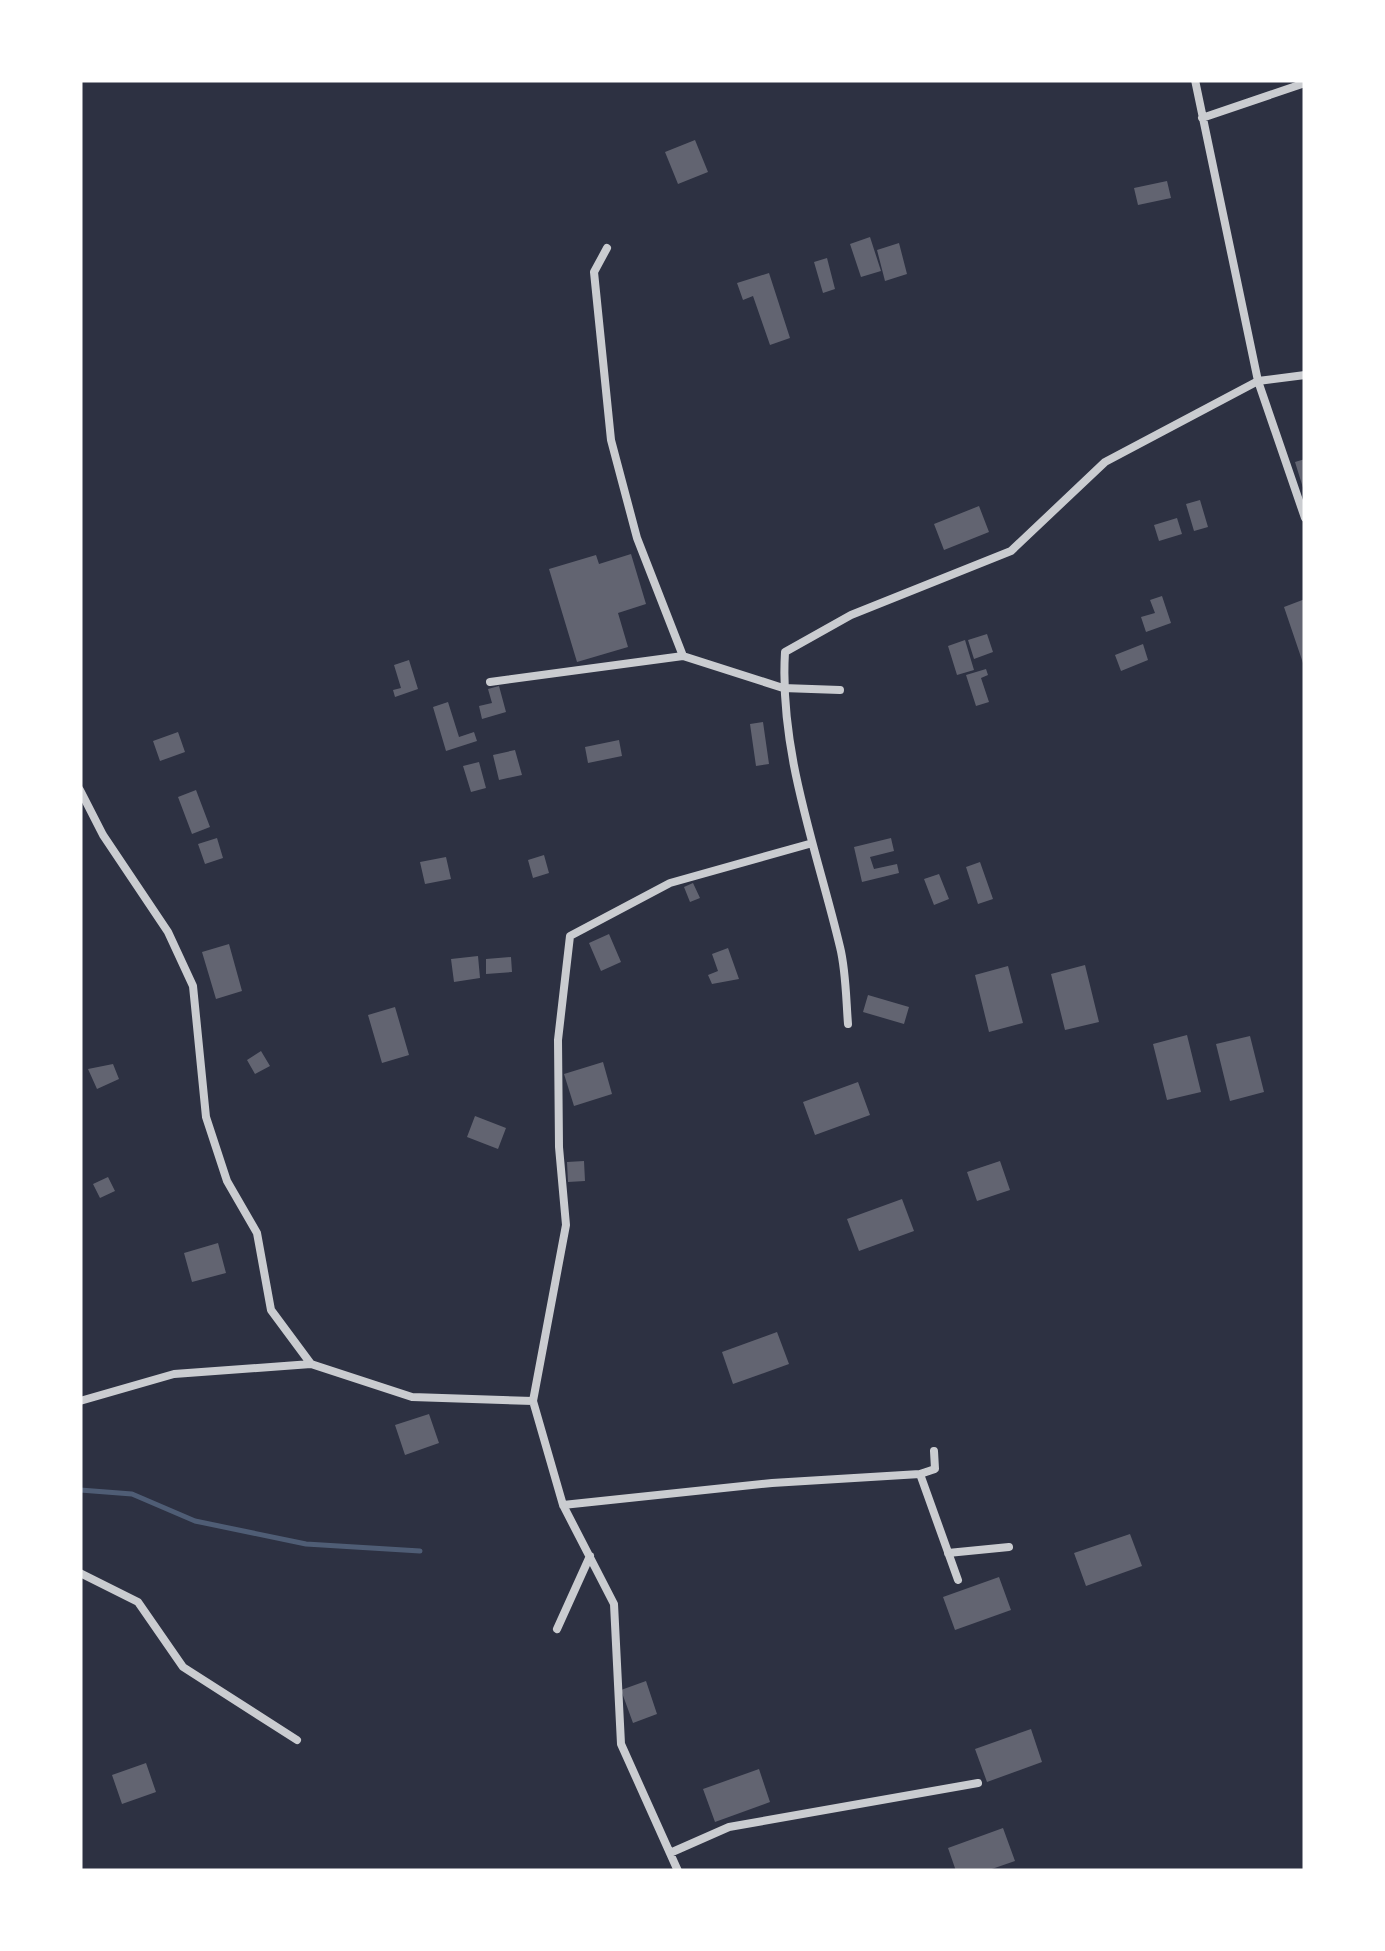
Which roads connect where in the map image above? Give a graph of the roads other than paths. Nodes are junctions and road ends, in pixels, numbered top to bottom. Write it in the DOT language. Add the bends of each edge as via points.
graph roads {
  1 [pos="1195,80"];
  2 [pos="1305,83"];
  3 [pos="1202,118"];
  4 [pos="607,248"];
  5 [pos="1305,375"];
  6 [pos="1258,381"];
  7 [pos="1305,518"];
  8 [pos="683,656"];
  9 [pos="490,682"];
  10 [pos="783,688"];
  11 [pos="840,690"];
  12 [pos="80,790"];
  13 [pos="809,844"];
  14 [pos="848,1024"];
  15 [pos="311,1364"];
  16 [pos="80,1401"];
  17 [pos="533,1401"];
  18 [pos="934,1450"];
  19 [pos="920,1474"];
  20 [pos="563,1505"];
  21 [pos="1008,1547"];
  22 [pos="948,1552"];
  23 [pos="590,1556"];
  24 [pos="80,1573"];
  25 [pos="958,1580"];
  26 [pos="557,1629"];
  27 [pos="297,1740"];
  28 [pos="978,1783"];
  29 [pos="670,1853"];
  30 [pos="678,1871"];
  1 -- 3 [label="street"];
  2 -- 3 [label="street"];
  3 -- 6 [label="street"];
  4 -- 8 [label="street" via="594,272 611,440 637,538"];
  5 -- 6 [label="street"];
  6 -- 7 [label="street"];
  6 -- 10 [label="street" via="1105,462 1012,551 850,615 785,652"];
  8 -- 9 [label="street"];
  8 -- 10 [label="street"];
  10 -- 11 [label="street"];
  10 -- 13 [label="street"];
  12 -- 15 [label="street" via="102,835 168,932 192,986 206,1116 227,1181 257,1233 270,1310"];
  13 -- 14 [label="street" via="842,950"];
  13 -- 17 [label="street" via="670,883 570,936 558,1040 566,1225"];
  15 -- 16 [label="street" via="174,1374"];
  15 -- 17 [label="street" via="412,1397"];
  17 -- 20 [label="street"];
  18 -- 19 [label="street" via="936,1468"];
  19 -- 20 [label="street"];
  19 -- 22 [label="street"];
  20 -- 23 [label="street"];
  21 -- 22 [label="street"];
  22 -- 25 [label="street"];
  23 -- 26 [label="street"];
  23 -- 29 [label="street" via="614,1604 621,1744"];
  24 -- 27 [label="street" via="138,1602 183,1667"];
  28 -- 29 [label="street" via="728,1827"];
  29 -- 30 [label="street"];
}
